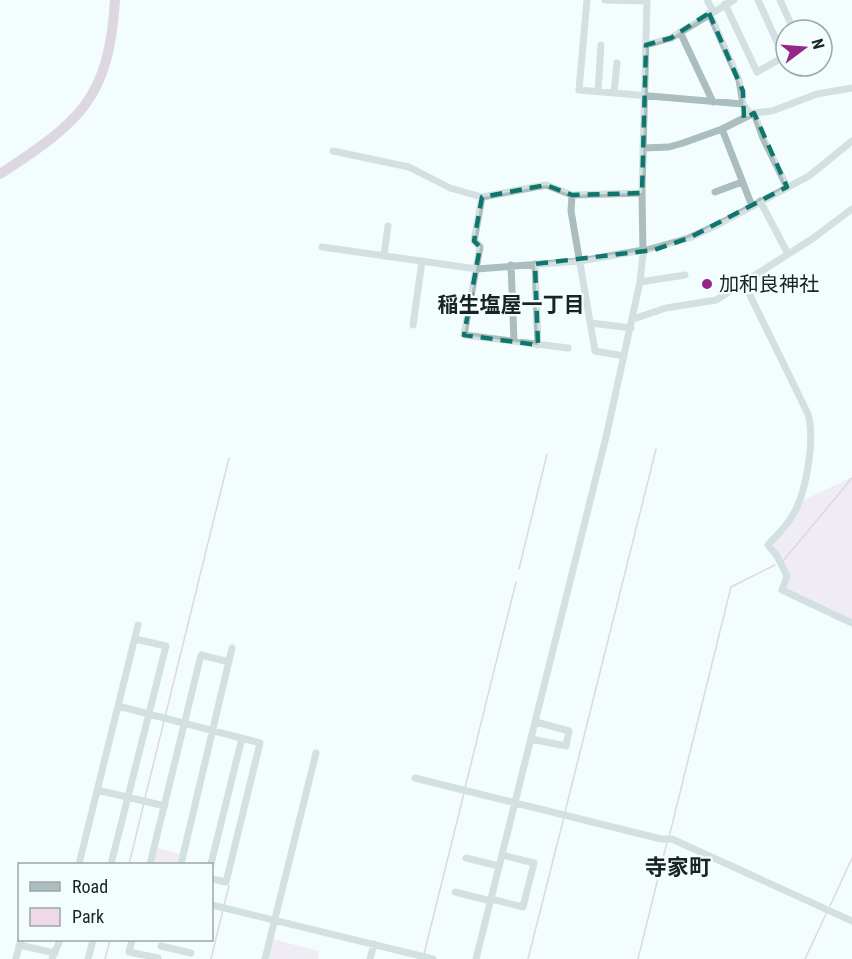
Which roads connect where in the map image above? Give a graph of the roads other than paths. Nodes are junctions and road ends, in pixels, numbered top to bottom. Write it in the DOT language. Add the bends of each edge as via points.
graph roads {
  1 [pos="587,0"];
  2 [pos="605,0"];
  3 [pos="707,0"];
  4 [pos="758,0"];
  5 [pos="780,0"];
  6 [pos="647,1"];
  7 [pos="728,2"];
  8 [pos="711,12"];
  9 [pos="788,18"];
  10 [pos="680,32"];
  11 [pos="601,45"];
  12 [pos="646,45"];
  13 [pos="617,63"];
  14 [pos="851,88"];
  15 [pos="598,91"];
  16 [pos="614,93"];
  17 [pos="645,96"];
  18 [pos="852,98"];
  19 [pos="713,102"];
  20 [pos="743,104"];
  21 [pos="753,114"];
  22 [pos="722,129"];
  23 [pos="852,141"];
  24 [pos="643,148"];
  25 [pos="333,151"];
  26 [pos="742,182"];
  27 [pos="787,187"];
  28 [pos="715,192"];
  29 [pos="642,193"];
  30 [pos="572,195"];
  31 [pos="482,197"];
  32 [pos="760,201"];
  33 [pos="752,206"];
  34 [pos="852,209"];
  35 [pos="388,226"];
  36 [pos="322,247"];
  37 [pos="643,250"];
  38 [pos="788,254"];
  39 [pos="384,255"];
  40 [pos="422,261"];
  41 [pos="580,261"];
  42 [pos="536,264"];
  43 [pos="511,265"];
  44 [pos="477,269"];
  45 [pos="685,274"];
  46 [pos="640,282"];
  47 [pos="744,283"];
  48 [pos="633,318"];
  49 [pos="591,323"];
  50 [pos="414,326"];
  51 [pos="631,328"];
  52 [pos="514,341"];
  53 [pos="538,345"];
  54 [pos="568,348"];
  55 [pos="624,356"];
  56 [pos="852,623"];
  57 [pos="138,625"];
  58 [pos="135,639"];
  59 [pos="232,648"];
  60 [pos="229,662"];
  61 [pos="118,706"];
  62 [pos="149,715"];
  63 [pos="536,722"];
  64 [pos="185,724"];
  65 [pos="213,731"];
  66 [pos="242,738"];
  67 [pos="531,739"];
  68 [pos="316,753"];
  69 [pos="414,778"];
  70 [pos="98,790"];
  71 [pos="128,797"];
  72 [pos="515,802"];
  73 [pos="165,806"];
  74 [pos="502,855"];
  75 [pos="466,858"];
  76 [pos="78,863"];
  77 [pos="111,863"];
  78 [pos="150,863"];
  79 [pos="181,863"];
  80 [pos="211,863"];
  81 [pos="499,866"];
  82 [pos="213,879"];
  83 [pos="455,892"];
  84 [pos="491,900"];
  85 [pos="213,905"];
  86 [pos="274,921"];
  87 [pos="852,921"];
  88 [pos="59,941"];
  89 [pos="92,941"];
  90 [pos="132,941"];
  91 [pos="20,942"];
  92 [pos="162,943"];
  93 [pos="374,944"];
  94 [pos="191,953"];
  95 [pos="54,956"];
  96 [pos="427,957"];
  97 [pos="16,958"];
  98 [pos="158,958"];
  99 [pos="88,959"];
  100 [pos="265,959"];
  101 [pos="370,959"];
  102 [pos="476,959"];
  1 -- 15 [label="street" via="579,90"];
  2 -- 6 [label="street"];
  3 -- 8 [label="street"];
  4 -- 7 [label="street" via="783,55 757,72"];
  5 -- 9 [label="street"];
  6 -- 12 [label="street"];
  7 -- 8 [label="street"];
  8 -- 10 [label="street"];
  8 -- 20 [label="street" via="739,80"];
  10 -- 12 [label="street"];
  10 -- 19 [label="street"];
  11 -- 15 [label="street"];
  12 -- 17 [label="street"];
  13 -- 16 [label="street"];
  14 -- 18 [label="street"];
  14 -- 21 [label="street" via="824,92"];
  15 -- 16 [label="street"];
  16 -- 17 [label="street"];
  17 -- 19 [label="street"];
  17 -- 24 [label="street"];
  19 -- 20 [label="street"];
  20 -- 21 [label="street"];
  21 -- 22 [label="street"];
  21 -- 27 [label="street"];
  22 -- 24 [label="street" via="669,147"];
  22 -- 26 [label="street"];
  23 -- 27 [label="street" via="824,166"];
  24 -- 29 [label="street"];
  25 -- 31 [label="street" via="408,167 450,188"];
  26 -- 28 [label="street"];
  26 -- 33 [label="street"];
  27 -- 32 [label="street"];
  29 -- 30 [label="street"];
  29 -- 37 [label="street"];
  30 -- 31 [label="street" via="546,185"];
  30 -- 41 [label="street"];
  31 -- 44 [label="street" via="474,242 480,247"];
  32 -- 33 [label="street"];
  32 -- 38 [label="street"];
  33 -- 37 [label="street" via="689,238"];
  34 -- 38 [label="street"];
  35 -- 39 [label="street"];
  36 -- 39 [label="street"];
  37 -- 41 [label="street"];
  37 -- 46 [label="street"];
  38 -- 47 [label="street"];
  39 -- 40 [label="street"];
  40 -- 44 [label="street"];
  40 -- 50 [label="street"];
  41 -- 42 [label="street"];
  41 -- 49 [label="street"];
  42 -- 43 [label="street"];
  42 -- 53 [label="street"];
  43 -- 44 [label="street"];
  43 -- 52 [label="street"];
  44 -- 52 [label="street" via="464,335"];
  45 -- 46 [label="street"];
  46 -- 48 [label="street"];
  47 -- 48 [label="street" via="716,300"];
  47 -- 56 [label="street" via="808,414 812,432 797,508 768,545 787,576 782,590"];
  48 -- 51 [label="street"];
  49 -- 51 [label="street"];
  49 -- 55 [label="street" via="595,351"];
  51 -- 55 [label="street"];
  52 -- 53 [label="street"];
  53 -- 54 [label="street"];
  55 -- 63 [label="street"];
  57 -- 58 [label="street"];
  58 -- 61 [label="street"];
  58 -- 62 [label="street" via="166,646"];
  59 -- 60 [label="street"];
  60 -- 64 [label="street" via="201,655"];
  60 -- 65 [label="street"];
  61 -- 62 [label="street"];
  61 -- 70 [label="street"];
  62 -- 64 [label="street"];
  62 -- 71 [label="street"];
  63 -- 67 [label="street"];
  63 -- 67 [label="street" via="569,731 566,746"];
  64 -- 65 [label="street"];
  64 -- 73 [label="street"];
  65 -- 66 [label="street"];
  65 -- 79 [label="street"];
  66 -- 80 [label="street"];
  66 -- 82 [label="street" via="260,743 226,882"];
  67 -- 72 [label="street"];
  68 -- 86 [label="street"];
  69 -- 72 [label="street"];
  70 -- 71 [label="street"];
  70 -- 76 [label="street"];
  71 -- 73 [label="street"];
  71 -- 77 [label="street"];
  72 -- 74 [label="street"];
  72 -- 87 [label="street" via="667,839"];
  73 -- 78 [label="street"];
  74 -- 81 [label="street"];
  74 -- 84 [label="street" via="534,863 524,907"];
  75 -- 81 [label="street"];
  81 -- 84 [label="street"];
  83 -- 84 [label="street"];
  84 -- 102 [label="street"];
  85 -- 86 [label="street"];
  86 -- 93 [label="street"];
  86 -- 100 [label="street"];
  88 -- 95 [label="street"];
  89 -- 99 [label="street"];
  90 -- 98 [label="street" via="129,952"];
  91 -- 95 [label="street"];
  91 -- 97 [label="street"];
  92 -- 94 [label="street"];
  92 -- 98 [label="street"];
  93 -- 96 [label="street"];
  93 -- 101 [label="street"];
}
